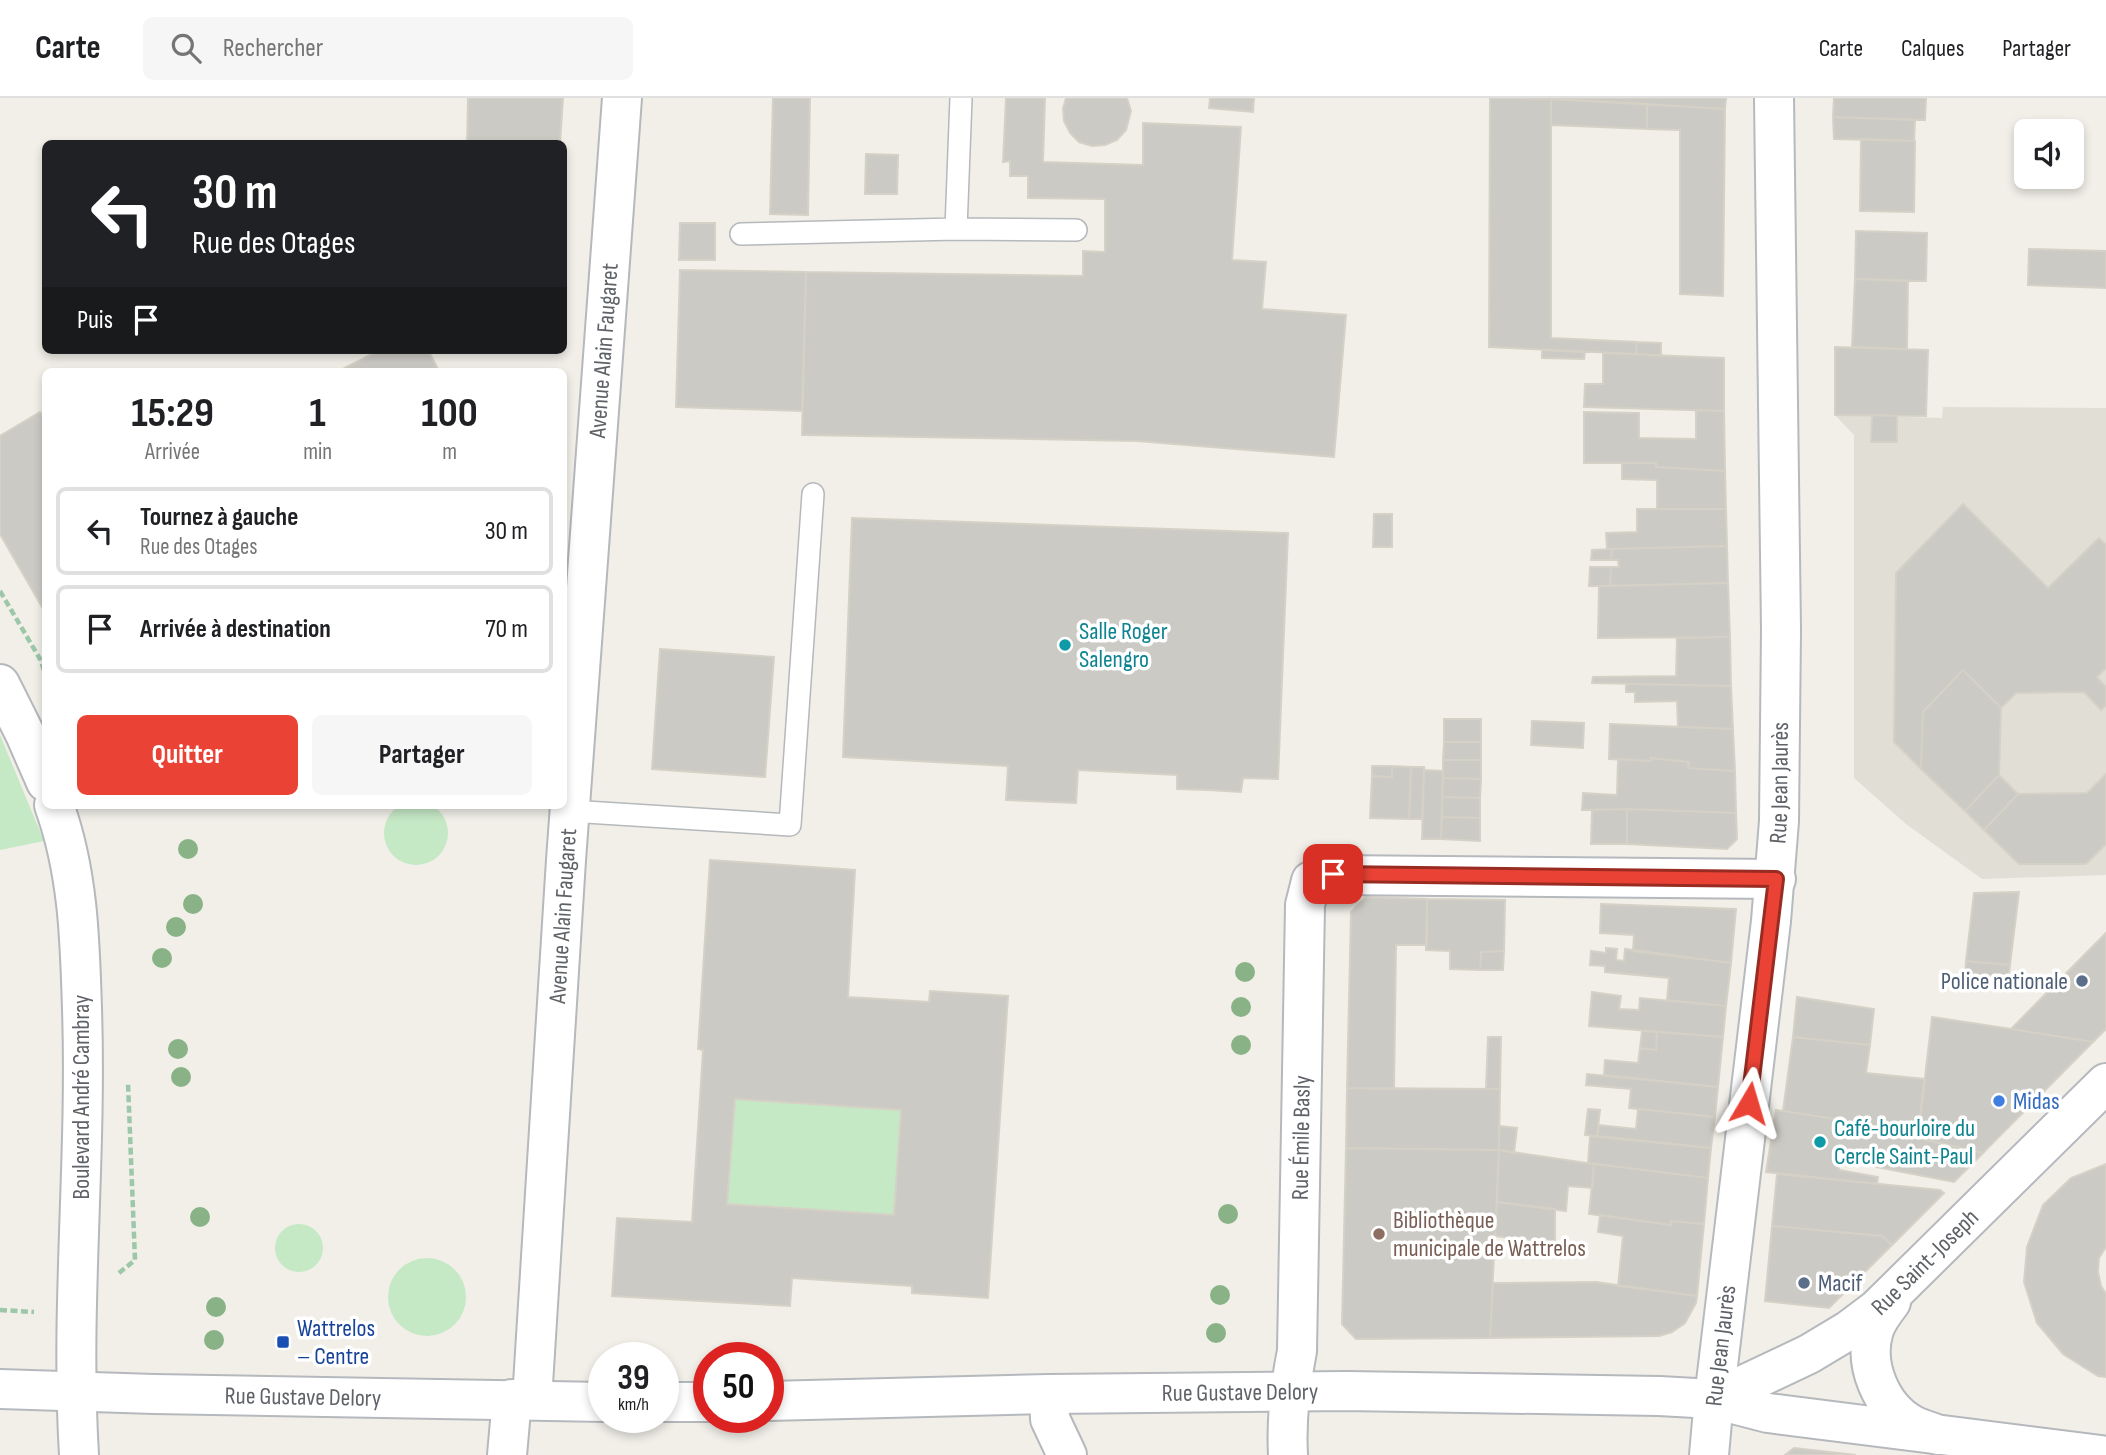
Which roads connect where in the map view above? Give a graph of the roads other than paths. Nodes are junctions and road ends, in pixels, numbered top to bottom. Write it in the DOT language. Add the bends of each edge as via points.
graph roads {
  1 [pos="622,98"];
  2 [pos="961,98"];
  3 [pos="1774,98"];
  4 [pos="1781,98"];
  5 [pos="1776,148"];
  6 [pos="956,229"];
  7 [pos="1076,230"];
  8 [pos="741,234"];
  9 [pos="813,494"];
  10 [pos="0,684"];
  11 [pos="42,773"];
  12 [pos="55,809"];
  13 [pos="570,811"];
  14 [pos="1776,879"];
  15 [pos="2106,1083"];
  16 [pos="1898,1291"];
  17 [pos="0,1388"];
  18 [pos="75,1391"];
  19 [pos="1289,1393"];
  20 [pos="1049,1394"];
  21 [pos="1714,1399"];
  22 [pos="522,1400"];
  23 [pos="784,1401"];
  24 [pos="588,1402"];
  25 [pos="1942,1436"];
  26 [pos="79,1455"];
  27 [pos="508,1455"];
  28 [pos="1066,1455"];
  29 [pos="1288,1455"];
  30 [pos="1709,1455"];
  31 [pos="2101,1455"];
  1 -- 13 [label="street, Avenue Alain Faugaret"];
  2 -- 6 [label="lane"];
  3 -- 5 [label="street, Rue Jean Jaurès"];
  4 -- 5 [label="street, Rue Jean Jaurès"];
  5 -- 14 [label="street, Rue Jean Jaurès" via="1781,746"];
  6 -- 7 [label="lane"];
  6 -- 8 [label="lane"];
  9 -- 13 [label="lane" via="790,825"];
  10 -- 11 [label="street"];
  12 -- 18 [label="street, Boulevard André Cambray" via="70,857 84,1063"];
  13 -- 22 [label="street, Avenue Alain Faugaret"];
  14 -- 19 [label="street, Rue Émile Basly" via="1333,874 1311,881 1305,905 1297,1351"];
  14 -- 21 [label="street, Rue Jean Jaurès"];
  15 -- 16 [label="street, Rue Saint-Joseph"];
  16 -- 21 [label="street, Rue Saint-Joseph" via="1819,1348"];
  16 -- 25 [label="street" via="1874,1328 1872,1367 1893,1409 1911,1424"];
  17 -- 18 [label="street, Rue Gustave Delory"];
  18 -- 22 [label="street, Rue Gustave Delory"];
  18 -- 26 [label="street, Boulevard André Cambray"];
  19 -- 20 [label="street, Rue Gustave Delory"];
  19 -- 21 [label="street, Rue Gustave Delory"];
  19 -- 29 [label="street, Rue Émile Basly"];
  20 -- 23 [label="street, Rue Gustave Delory"];
  20 -- 28 [label="street" via="1051,1419"];
  21 -- 25 [label="street, Rue Gustave Delory" via="1768,1413"];
  21 -- 30 [label="street, Rue Jean Jaurès"];
  22 -- 24 [label="street, Rue Gustave Delory"];
  22 -- 27 [label="street, Avenue Alain Faugaret"];
  25 -- 31 [label="street"];
}
